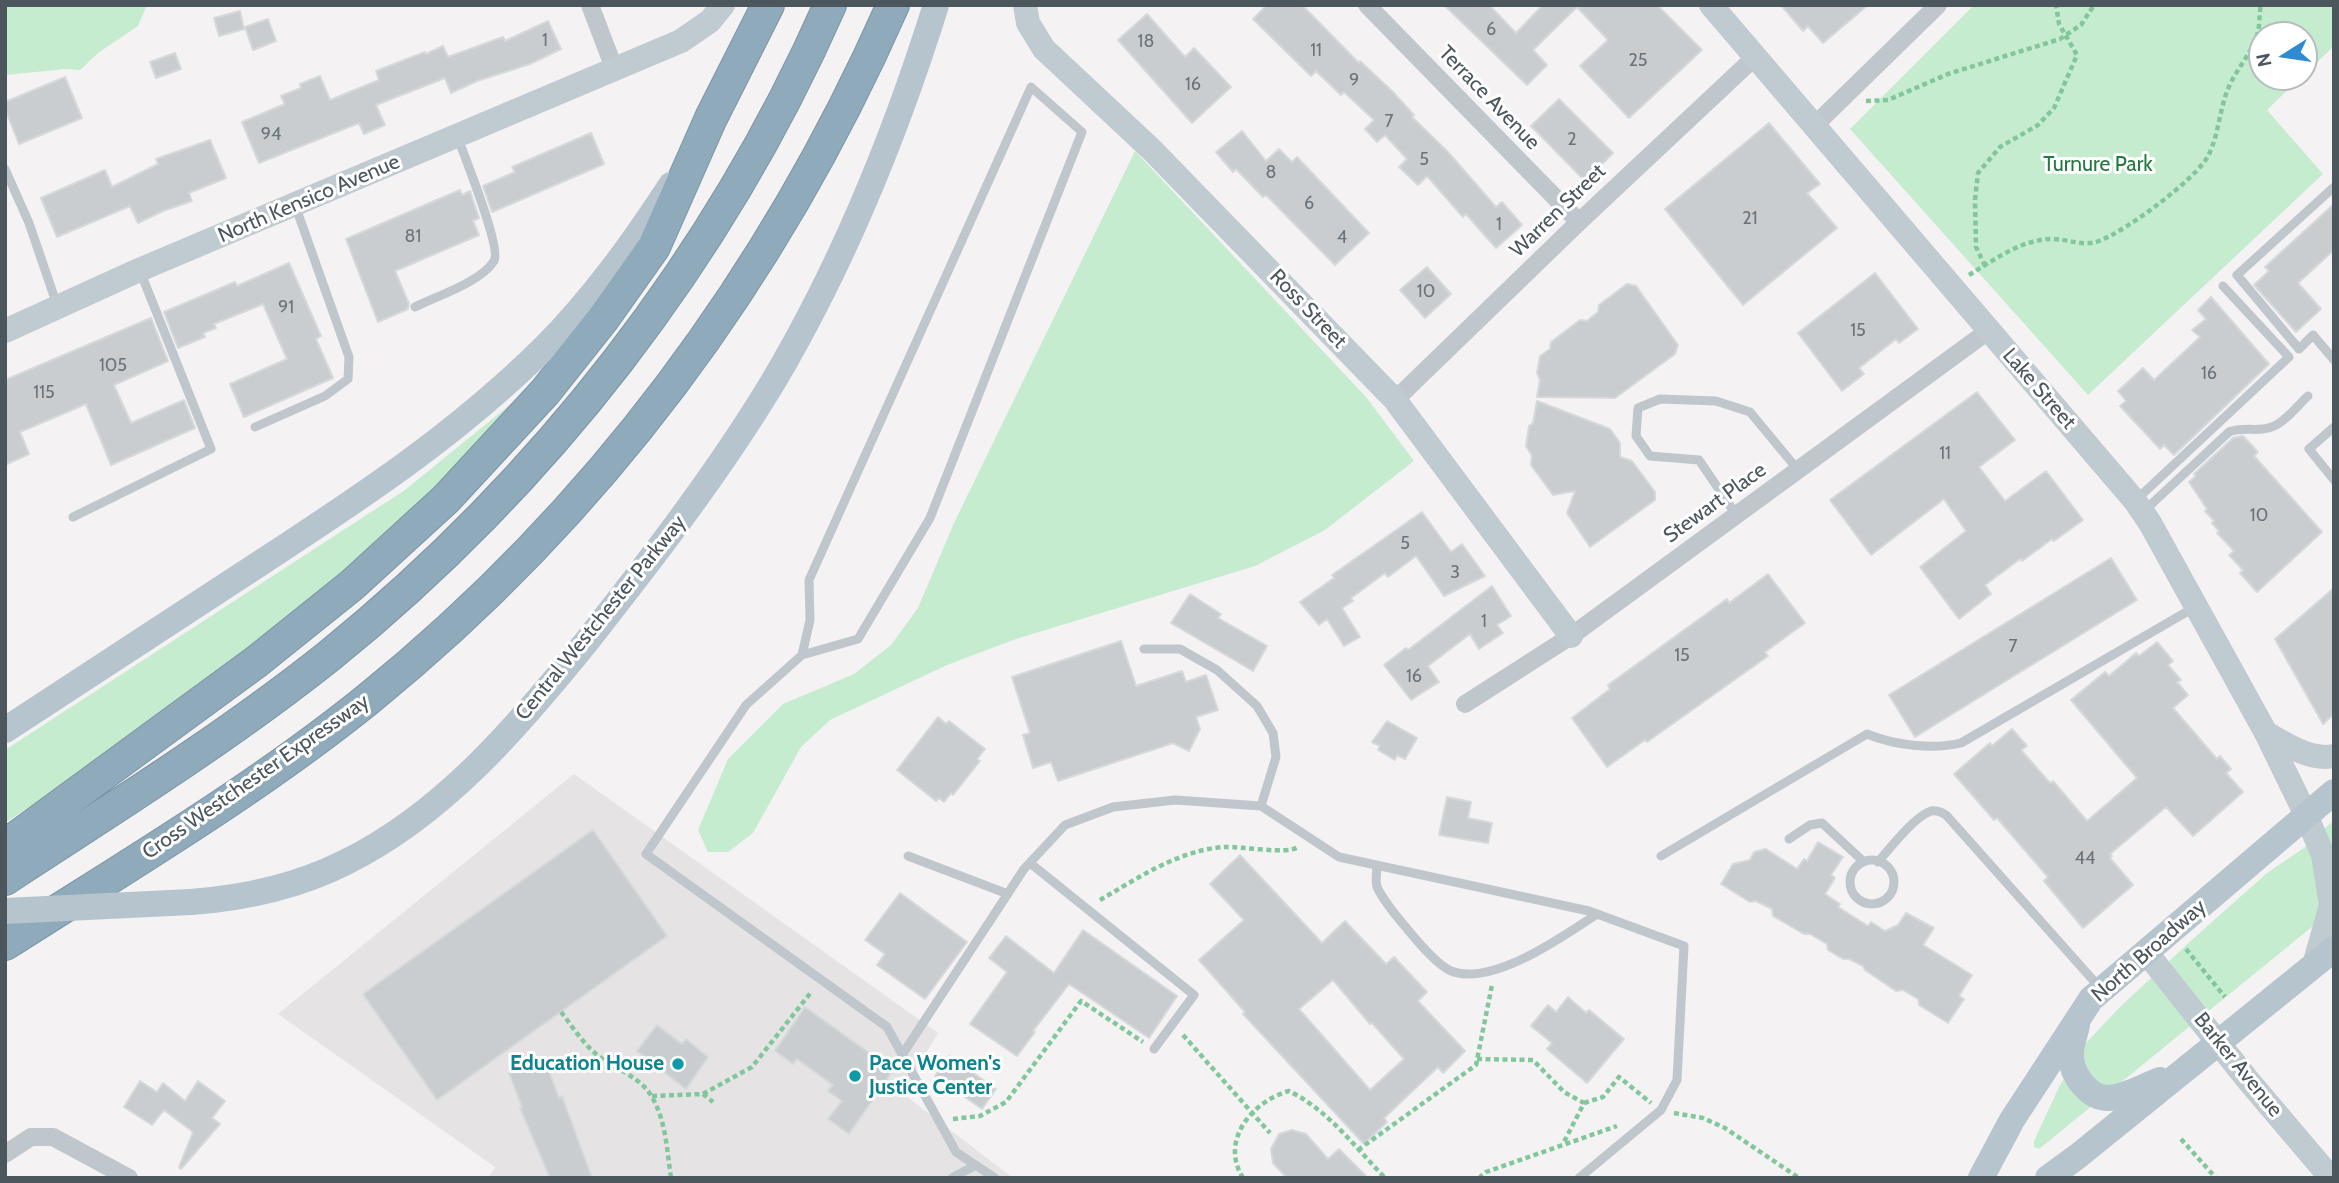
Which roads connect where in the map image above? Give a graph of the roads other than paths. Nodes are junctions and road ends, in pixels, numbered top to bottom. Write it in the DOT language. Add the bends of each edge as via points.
graph roads {
  1 [pos="590,5"];
  2 [pos="723,5"];
  3 [pos="768,5"];
  4 [pos="830,5"];
  5 [pos="893,5"];
  6 [pos="936,5"];
  7 [pos="1025,5"];
  8 [pos="1367,5"];
  9 [pos="1711,5"];
  10 [pos="1938,5"];
  11 [pos="1755,57"];
  12 [pos="614,68"];
  13 [pos="711,118"];
  14 [pos="1814,125"];
  15 [pos="457,137"];
  16 [pos="5,169"];
  17 [pos="2334,187"];
  18 [pos="295,205"];
  19 [pos="1579,222"];
  20 [pos="139,270"];
  21 [pos="2223,286"];
  22 [pos="58,307"];
  23 [pos="415,307"];
  24 [pos="5,331"];
  25 [pos="1988,331"];
  26 [pos="2334,360"];
  27 [pos="2308,396"];
  28 [pos="1395,400"];
  29 [pos="255,427"];
  30 [pos="2334,427"];
  31 [pos="1798,470"];
  32 [pos="2334,480"];
  33 [pos="2139,507"];
  34 [pos="73,516"];
  35 [pos="1737,516"];
  36 [pos="2197,606"];
  37 [pos="1571,636"];
  38 [pos="1144,649"];
  39 [pos="802,655"];
  40 [pos="1465,704"];
  41 [pos="5,730"];
  42 [pos="2266,733"];
  43 [pos="2334,756"];
  44 [pos="2334,792"];
  45 [pos="1261,806"];
  46 [pos="2306,815"];
  47 [pos="2334,834"];
  48 [pos="1789,839"];
  49 [pos="5,846"];
  50 [pos="908,856"];
  51 [pos="1661,856"];
  52 [pos="1864,862"];
  53 [pos="1878,862"];
  54 [pos="1030,863"];
  55 [pos="1377,866"];
  56 [pos="5,879"];
  57 [pos="1008,894"];
  58 [pos="5,911"];
  59 [pos="1597,914"];
  60 [pos="5,944"];
  61 [pos="2146,952"];
  62 [pos="2324,957"];
  63 [pos="2097,995"];
  64 [pos="2219,1043"];
  65 [pos="1154,1049"];
  66 [pos="902,1055"];
  67 [pos="2184,1071"];
  68 [pos="5,1154"];
  69 [pos="976,1166"];
  70 [pos="129,1178"];
  71 [pos="952,1178"];
  72 [pos="995,1178"];
  73 [pos="1579,1178"];
  74 [pos="1981,1178"];
  75 [pos="2048,1178"];
  76 [pos="2331,1178"];
  1 -- 12 [label="street"];
  2 -- 12 [label="street, North Kensico Avenue" via="710,21 681,41"];
  3 -- 13 [label="highway"];
  4 -- 56 [label="highway" via="782,104 702,242 610,373 506,493 390,604 266,704"];
  5 -- 60 [label="highway, Cross Westchester Expressway" via="834,131 750,274 655,408 548,533 429,648 322,734 231,799"];
  6 -- 58 [label="main road, Central Westchester Parkway, bridge" via="865,200 773,381 661,548 560,674 478,764 384,840 298,882 224,899"];
  7 -- 28 [label="street, Ross Street" via="1028,23 1044,49 1152,150"];
  8 -- 19 [label="street, Terrace Avenue"];
  9 -- 11 [label="street, Lake Street"];
  10 -- 14 [label="street"];
  11 -- 14 [label="street, Lake Street"];
  11 -- 19 [label="street, Warren Street"];
  12 -- 15 [label="street, North Kensico Avenue"];
  13 -- 41 [label="main road" via="626,253 547,345 499,390 396,474"];
  13 -- 49 [label="highway" via="654,247 545,392 446,499 352,585 256,662"];
  14 -- 25 [label="street, Lake Street"];
  15 -- 18 [label="street, North Kensico Avenue"];
  15 -- 23 [label="lane" via="497,256 477,277"];
  16 -- 22 [label="lane"];
  17 -- 26 [label="lane" via="2236,275 2299,349 2313,335"];
  18 -- 20 [label="street, North Kensico Avenue"];
  18 -- 29 [label="lane" via="349,357 348,379 325,396"];
  19 -- 28 [label="street, Warren Street"];
  20 -- 22 [label="street, North Kensico Avenue"];
  20 -- 34 [label="lane" via="211,449"];
  21 -- 33 [label="lane" via="2289,357"];
  22 -- 24 [label="street, North Kensico Avenue"];
  25 -- 31 [label="street, Stewart Place"];
  25 -- 33 [label="street, Lake Street"];
  27 -- 33 [label="lane" via="2275,426 2229,432"];
  28 -- 37 [label="street, Ross Street"];
  30 -- 32 [label="lane" via="2309,449"];
  31 -- 35 [label="street, Stewart Place"];
  31 -- 35 [label="lane" via="1750,412 1716,401 1660,399 1638,408 1636,436 1650,456 1699,460"];
  33 -- 36 [label="street, Lake Street"];
  35 -- 37 [label="street, Stewart Place"];
  36 -- 42 [label="street, Lake Street"];
  36 -- 51 [label="lane" via="1961,743 1934,746 1884,741 1867,734"];
  37 -- 40 [label="street, Stewart Place"];
  38 -- 45 [label="lane" via="1180,649 1217,670 1257,706 1273,733 1276,757"];
  39 -- 39 [label="lane" via="858,639 930,518 1083,132 1031,87 809,580 810,620"];
  39 -- 66 [label="lane" via="746,705 646,854 887,1027"];
  42 -- 43 [label="street" via="2309,754"];
  42 -- 46 [label="street, Lake Street"];
  44 -- 46 [label="main road, North Broadway"];
  45 -- 54 [label="lane" via="1175,800 1113,807 1065,825"];
  45 -- 55 [label="lane" via="1339,857"];
  46 -- 47 [label="street"];
  46 -- 61 [label="main road, North Broadway"];
  46 -- 62 [label="street, Lake Street" via="2323,855 2331,905"];
  48 -- 52 [label="lane" via="1822,823"];
  50 -- 57 [label="lane"];
  52 -- 53 [label="lane"];
  52 -- 53 [label="lane" via="1853,871 1850,884 1861,901 1875,904 1888,897 1894,884 1890,870"];
  53 -- 63 [label="lane" via="1920,818 1939,811"];
  54 -- 57 [label="lane"];
  54 -- 65 [label="lane" via="1194,995"];
  55 -- 59 [label="lane"];
  55 -- 59 [label="lane" via="1376,885 1402,923 1451,971 1476,974 1504,968 1555,943"];
  57 -- 66 [label="lane"];
  59 -- 73 [label="lane" via="1684,946 1677,1080 1661,1110"];
  61 -- 63 [label="main road, North Broadway"];
  61 -- 64 [label="street, Barker Avenue"];
  62 -- 64 [label="main road"];
  63 -- 67 [label="main road" via="2078,1022 2071,1057 2084,1087 2093,1095 2121,1096"];
  63 -- 74 [label="main road, North Broadway" via="2012,1120"];
  64 -- 67 [label="main road"];
  64 -- 76 [label="street, Barker Avenue"];
  66 -- 69 [label="lane" via="956,1152"];
  67 -- 75 [label="main road"];
  68 -- 70 [label="street" via="31,1137 53,1137"];
  69 -- 71 [label="lane"];
  69 -- 72 [label="lane"];
}
